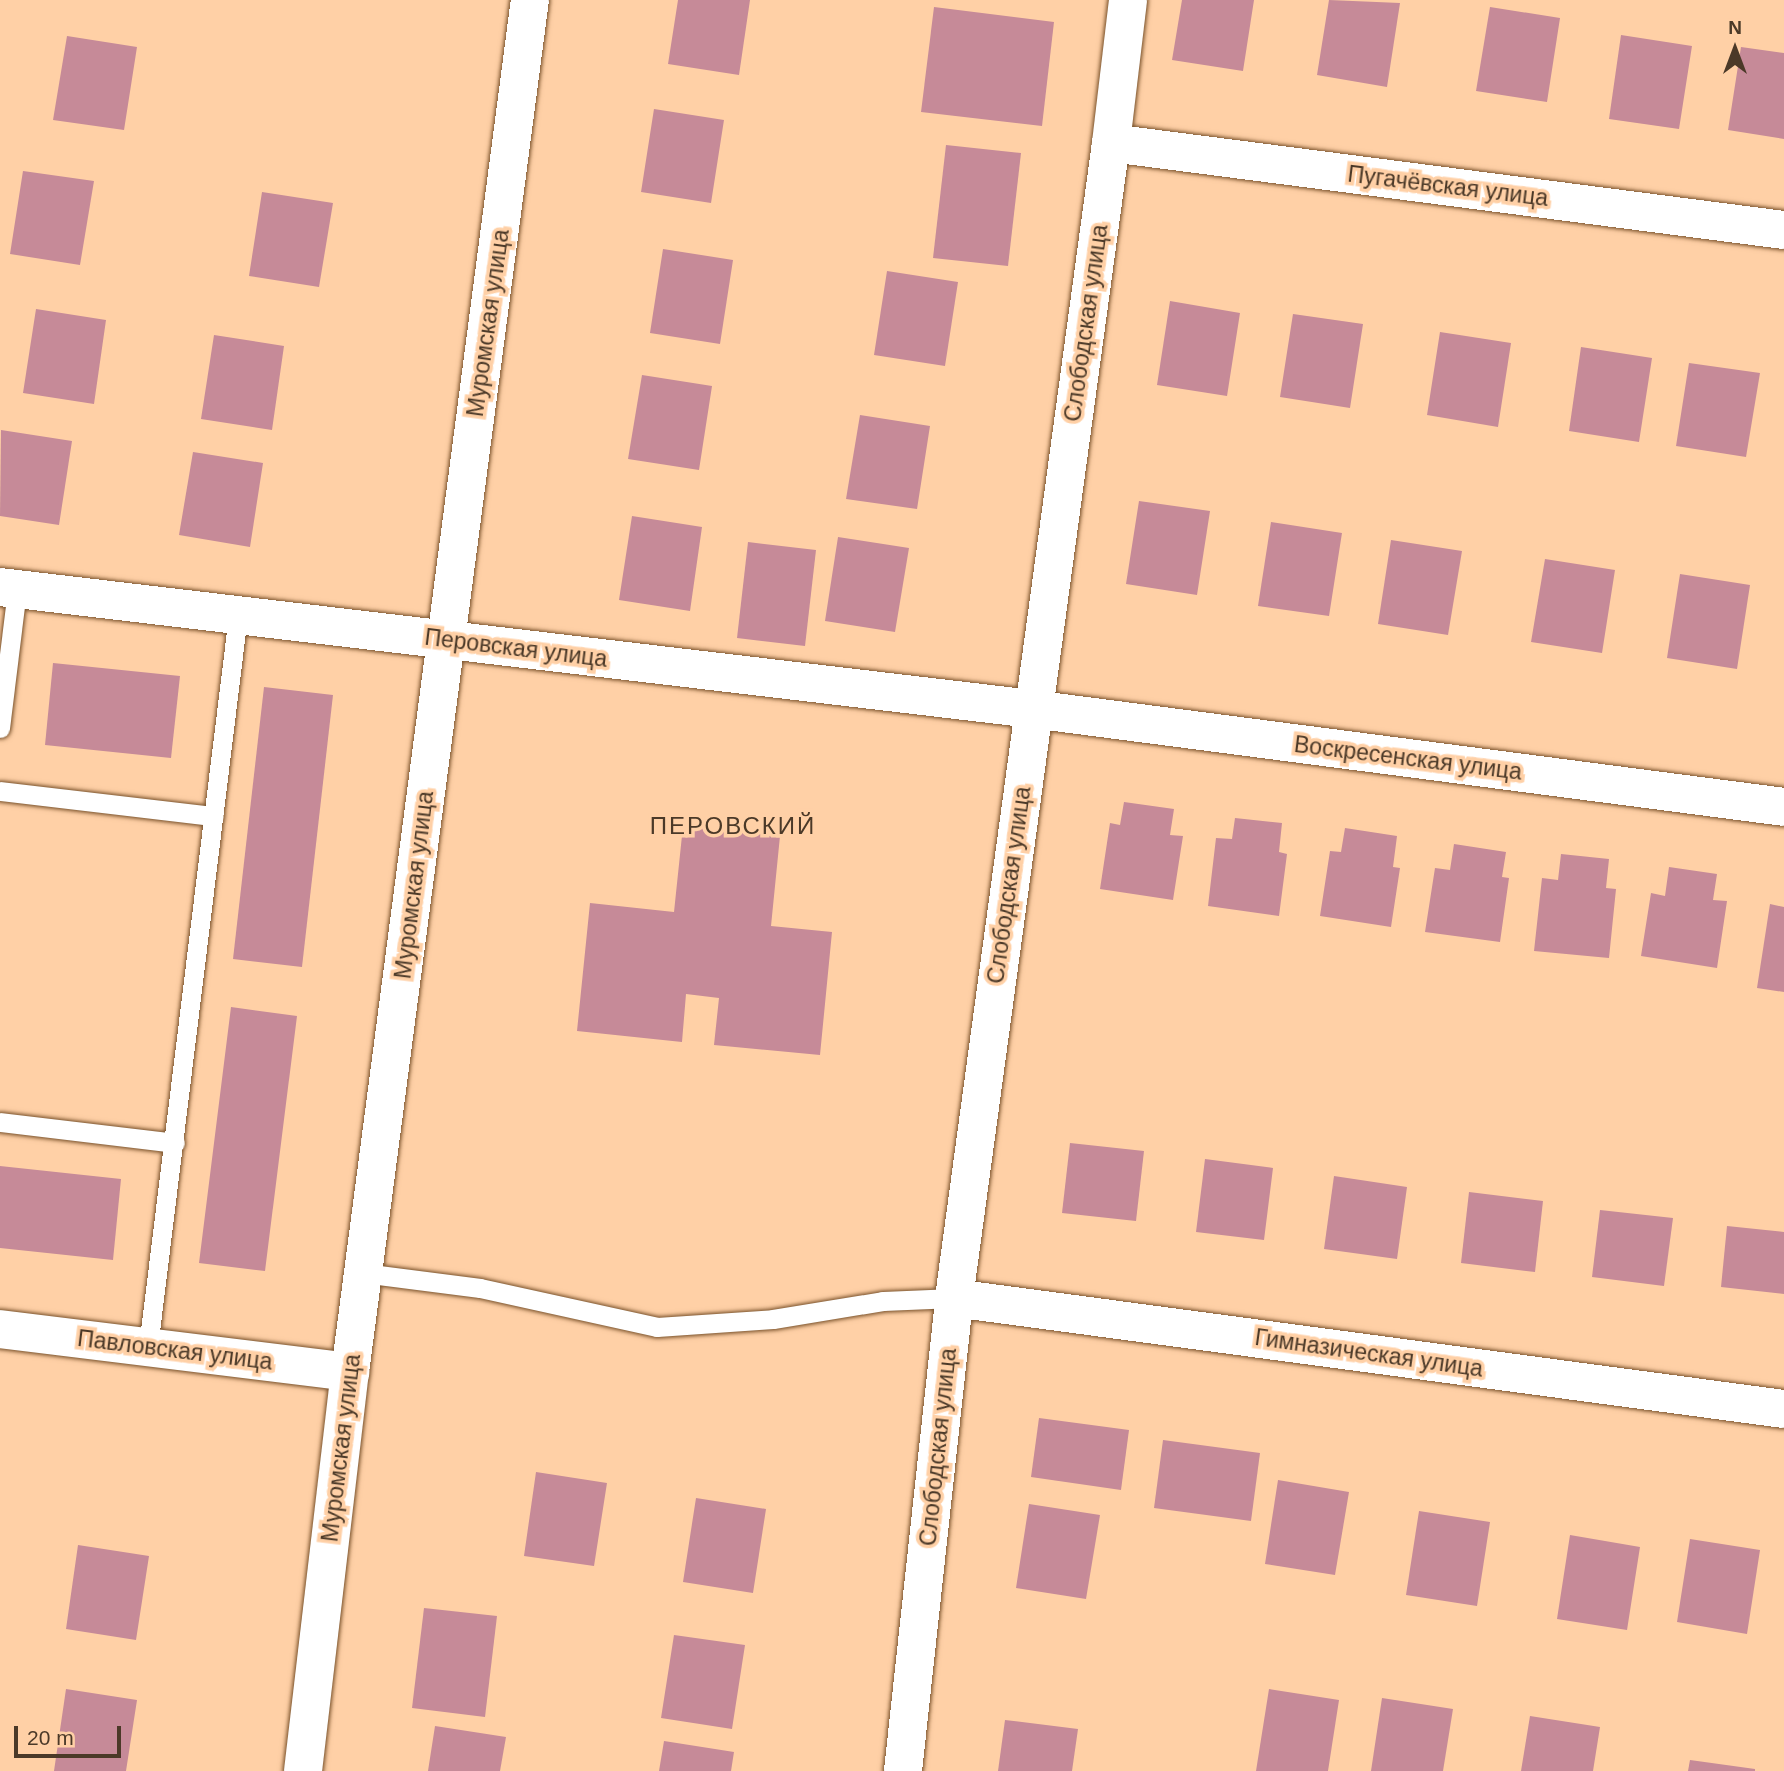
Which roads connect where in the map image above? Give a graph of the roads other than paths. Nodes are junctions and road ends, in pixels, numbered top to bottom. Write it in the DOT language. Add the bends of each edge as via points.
graph roads {
  1 [pos="530,0"];
  2 [pos="1128,0"];
  3 [pos="1111,143"];
  4 [pos="1784,230"];
  5 [pos="8,588"];
  6 [pos="238,615"];
  7 [pos="446,640"];
  8 [pos="1032,709"];
  9 [pos="0,728"];
  10 [pos="0,791"];
  11 [pos="1784,807"];
  12 [pos="214,816"];
  13 [pos="0,1122"];
  14 [pos="175,1143"];
  15 [pos="363,1273"];
  16 [pos="954,1298"];
  17 [pos="0,1329"];
  18 [pos="148,1347"];
  19 [pos="350,1372"];
  20 [pos="1784,1409"];
  21 [pos="303,1771"];
  22 [pos="904,1771"];
  1 -- 7 [label="street, Муромская улица"];
  2 -- 3 [label="street, Слободская улица"];
  3 -- 4 [label="street, Пугачёвская улица"];
  3 -- 8 [label="street, Слободская улица"];
  5 -- 6 [label="street, Перовская улица"];
  5 -- 9 [label="lane"];
  6 -- 7 [label="street, Перовская улица"];
  6 -- 12 [label="lane"];
  7 -- 8 [label="street, Перовская улица"];
  7 -- 15 [label="street, Муромская улица"];
  8 -- 11 [label="street, Воскресенская улица"];
  8 -- 16 [label="street, Слободская улица"];
  10 -- 12 [label="lane"];
  12 -- 14 [label="lane"];
  13 -- 14 [label="lane"];
  14 -- 18 [label="lane"];
  15 -- 16 [label="lane" via="480,1288 657,1327 773,1319 883,1301"];
  15 -- 19 [label="street, Муромская улица"];
  16 -- 20 [label="street, Гимназическая улица"];
  16 -- 22 [label="street, Слободская улица"];
  17 -- 18 [label="street, Павловская улица"];
  18 -- 19 [label="street, Павловская улица"];
  19 -- 21 [label="street, Муромская улица"];
}
